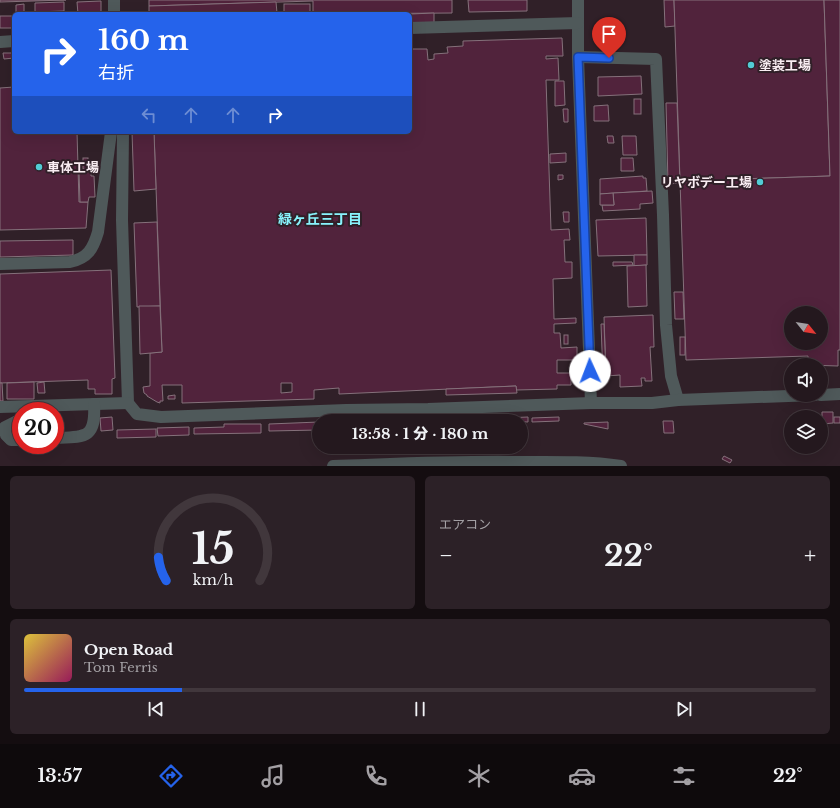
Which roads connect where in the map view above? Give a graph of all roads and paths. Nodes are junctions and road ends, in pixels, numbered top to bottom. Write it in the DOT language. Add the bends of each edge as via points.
graph roads {
  1 [pos="114,0"];
  2 [pos="578,0"];
  3 [pos="114,12"];
  4 [pos="578,23"];
  5 [pos="412,28"];
  6 [pos="12,41"];
  7 [pos="0,42"];
  8 [pos="578,57"];
  9 [pos="111,134"];
  10 [pos="123,134"];
  11 [pos="0,264"];
  12 [pos="840,394"];
  13 [pos="828,395"];
  14 [pos="784,396"];
  15 [pos="678,400"];
  16 [pos="128,403"];
  17 [pos="591,403"];
  18 [pos="94,404"];
  19 [pos="0,407"];
  20 [pos="12,425"];
  21 [pos="3,431"];
  22 [pos="64,438"];
  23 [pos="12,440"];
  24 [pos="480,462"];
  25 [pos="333,466"];
  26 [pos="496,466"];
  27 [pos="621,466"];
  1 -- 3 [label="lane"];
  2 -- 4 [label="lane"];
  4 -- 5 [label="lane"];
  4 -- 8 [label="lane"];
  6 -- 7 [label="lane"];
  8 -- 15 [label="lane" via="656,59 664,215 666,325 671,376"];
  8 -- 17 [label="lane"];
  9 -- 11 [label="lane" via="98,232 88,254 80,260 70,262"];
  10 -- 16 [label="lane" via="122,220"];
  12 -- 13 [label="lane"];
  14 -- 15 [label="lane"];
  15 -- 17 [label="lane" via="652,403"];
  16 -- 17 [label="lane" via="137,414 161,417"];
  16 -- 18 [label="lane"];
  18 -- 19 [label="lane"];
  18 -- 22 [label="lane" via="93,426 87,434"];
  20 -- 21 [label="lane"];
  21 -- 23 [label="lane"];
  24 -- 25 [label="lane"];
  24 -- 26 [label="lane"];
  24 -- 27 [label="lane" via="576,462"];
}
